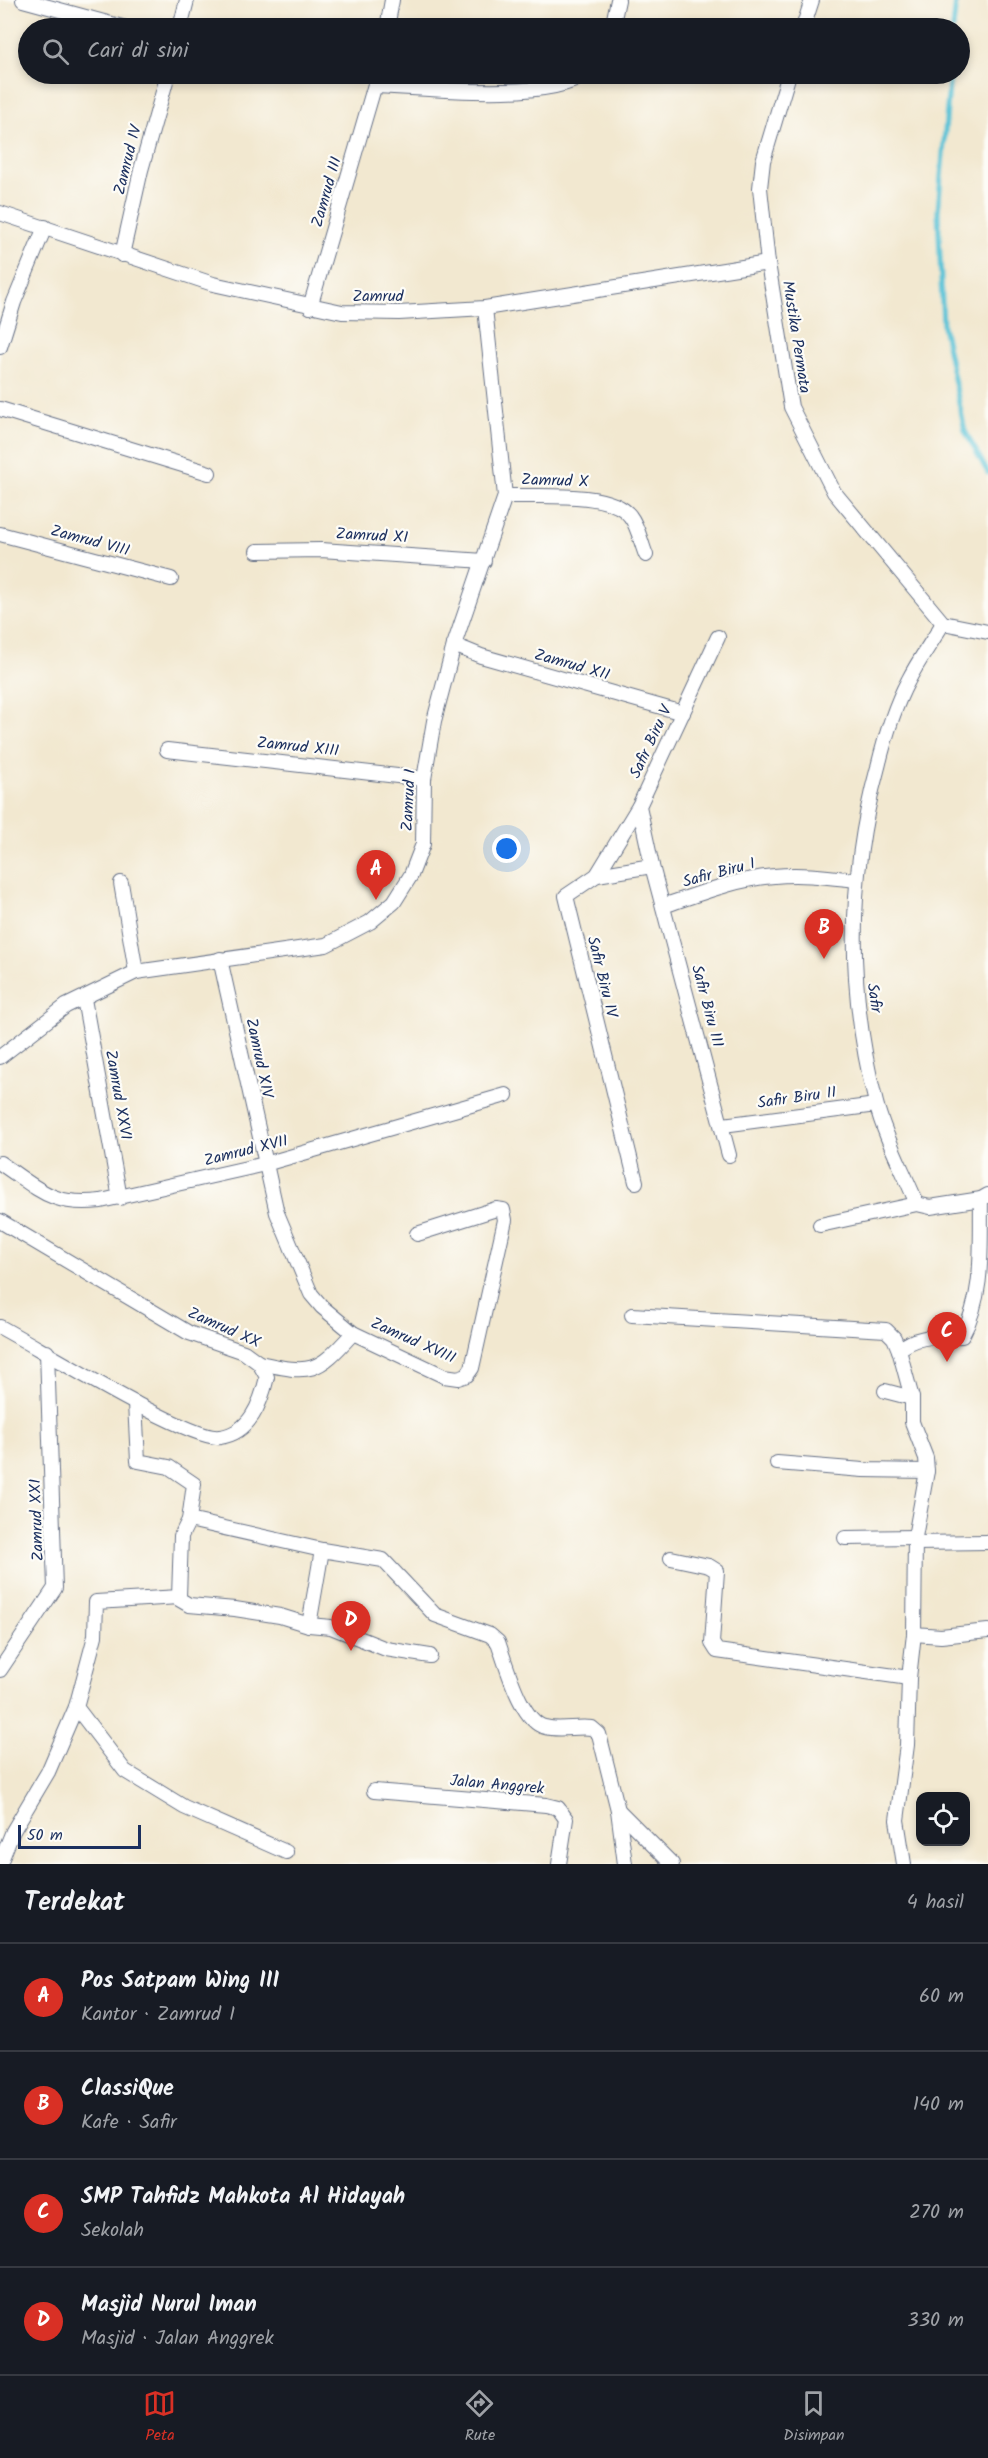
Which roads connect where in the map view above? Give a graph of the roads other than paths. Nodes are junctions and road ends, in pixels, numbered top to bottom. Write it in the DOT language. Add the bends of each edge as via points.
graph roads {
  1 [pos="23,0"];
  2 [pos="187,0"];
  3 [pos="392,0"];
  4 [pos="618,0"];
  5 [pos="812,0"];
  6 [pos="40,2"];
  7 [pos="93,18"];
  8 [pos="182,18"];
  9 [pos="389,18"];
  10 [pos="614,18"];
  11 [pos="806,18"];
  12 [pos="165,84"];
  13 [pos="376,84"];
  14 [pos="423,84"];
  15 [pos="551,84"];
  16 [pos="786,84"];
  17 [pos="0,213"];
  18 [pos="45,227"];
  19 [pos="122,255"];
  20 [pos="768,263"];
  21 [pos="310,307"];
  22 [pos="485,308"];
  23 [pos="0,347"];
  24 [pos="0,409"];
  25 [pos="209,473"];
  26 [pos="505,496"];
  27 [pos="0,534"];
  28 [pos="257,551"];
  29 [pos="646,555"];
  30 [pos="484,561"];
  31 [pos="171,579"];
  32 [pos="943,623"];
  33 [pos="988,632"];
  34 [pos="718,637"];
  35 [pos="454,645"];
  36 [pos="683,712"];
  37 [pos="167,750"];
  38 [pos="424,778"];
  39 [pos="639,806"];
  40 [pos="651,866"];
  41 [pos="597,875"];
  42 [pos="856,880"];
  43 [pos="121,883"];
  44 [pos="663,906"];
  45 [pos="220,959"];
  46 [pos="136,972"];
  47 [pos="84,999"];
  48 [pos="0,1057"];
  49 [pos="506,1095"];
  50 [pos="876,1105"];
  51 [pos="723,1125"];
  52 [pos="729,1155"];
  53 [pos="0,1163"];
  54 [pos="265,1164"];
  55 [pos="636,1182"];
  56 [pos="985,1197"];
  57 [pos="120,1198"];
  58 [pos="917,1204"];
  59 [pos="0,1221"];
  60 [pos="820,1225"];
  61 [pos="417,1234"];
  62 [pos="632,1315"];
  63 [pos="0,1327"];
  64 [pos="353,1333"];
  65 [pos="899,1350"];
  66 [pos="47,1352"];
  67 [pos="259,1363"];
  68 [pos="885,1391"];
  69 [pos="912,1398"];
  70 [pos="135,1403"];
  71 [pos="777,1463"];
  72 [pos="927,1471"];
  73 [pos="189,1520"];
  74 [pos="845,1538"];
  75 [pos="915,1540"];
  76 [pos="988,1542"];
  77 [pos="322,1550"];
  78 [pos="672,1558"];
  79 [pos="177,1598"];
  80 [pos="309,1625"];
  81 [pos="988,1631"];
  82 [pos="914,1634"];
  83 [pos="430,1656"];
  84 [pos="0,1670"];
  85 [pos="909,1678"];
  86 [pos="76,1707"];
  87 [pos="374,1791"];
  88 [pos="618,1810"];
  89 [pos="286,1852"];
  90 [pos="0,1863"];
  91 [pos="559,1864"];
  92 [pos="625,1864"];
  93 [pos="672,1864"];
  94 [pos="904,1864"];
  1 -- 6 [label="street"];
  2 -- 8 [label="street"];
  3 -- 9 [label="street"];
  4 -- 10 [label="street"];
  5 -- 11 [label="street"];
  6 -- 7 [label="street"];
  12 -- 19 [label="street, Zamrud IV"];
  13 -- 21 [label="street, Zamrud III"];
  14 -- 15 [label="street" via="503,91"];
  16 -- 20 [label="street, Mustika Permata" via="761,180"];
  17 -- 18 [label="street, Zamrud"];
  18 -- 19 [label="street, Zamrud"];
  18 -- 23 [label="street"];
  19 -- 21 [label="street, Zamrud" via="213,285"];
  20 -- 22 [label="street, Zamrud"];
  20 -- 32 [label="street, Mustika Permata" via="791,407 834,492"];
  21 -- 22 [label="street, Zamrud" via="399,313"];
  22 -- 26 [label="street, Zamrud I"];
  24 -- 25 [label="street"];
  26 -- 29 [label="street, Zamrud X" via="590,498 612,503 630,516"];
  26 -- 30 [label="street, Zamrud I"];
  27 -- 31 [label="street, Zamrud VIII"];
  28 -- 30 [label="street, Zamrud XI" via="332,550"];
  30 -- 35 [label="street, Zamrud I"];
  32 -- 33 [label="street"];
  32 -- 42 [label="street, Safir" via="908,680 884,743 868,804"];
  34 -- 36 [label="street, Safir Biru V"];
  35 -- 36 [label="street, Zamrud XII"];
  35 -- 38 [label="street, Zamrud I"];
  36 -- 39 [label="street, Safir Biru V"];
  37 -- 38 [label="street, Zamrud XIII"];
  38 -- 45 [label="street, Zamrud I" via="423,844 411,875 383,912 326,945"];
  39 -- 40 [label="street, Safir Biru V"];
  39 -- 41 [label="street, Safir Biru IV"];
  40 -- 41 [label="street"];
  40 -- 44 [label="street, Safir Biru III"];
  41 -- 55 [label="street, Safir Biru IV" via="571,891 566,899"];
  42 -- 44 [label="street, Safir Biru I" via="804,875 743,880"];
  42 -- 50 [label="street, Safir" via="855,990"];
  43 -- 46 [label="street"];
  44 -- 51 [label="street, Safir Biru III"];
  45 -- 46 [label="street, Zamrud I"];
  45 -- 54 [label="street, Zamrud XIV"];
  46 -- 47 [label="street, Zamrud I"];
  47 -- 48 [label="street, Zamrud I" via="66,1006"];
  47 -- 57 [label="street, Zamrud XXVI"];
  49 -- 54 [label="street, Zamrud XVII"];
  50 -- 51 [label="street, Safir Biru II"];
  50 -- 58 [label="street, Safir"];
  51 -- 52 [label="street, Safir Biru III"];
  53 -- 57 [label="street, Zamrud XVII" via="56,1199 80,1204"];
  54 -- 57 [label="street, Zamrud XVII"];
  54 -- 64 [label="street, Zamrud XVIII" via="277,1213 312,1294"];
  56 -- 58 [label="street" via="930,1207"];
  56 -- 65 [label="street" via="977,1297 966,1329 962,1336 909,1341"];
  58 -- 60 [label="street"];
  59 -- 67 [label="street, Zamrud XX" via="189,1333 244,1352"];
  61 -- 64 [label="street, Zamrud XVIII" via="503,1210 505,1220 472,1368 458,1378 444,1376"];
  62 -- 65 [label="street" via="886,1330"];
  63 -- 66 [label="street, Zamrud XX"];
  64 -- 67 [label="street" via="316,1366 300,1371"];
  65 -- 69 [label="street"];
  66 -- 70 [label="street, Zamrud XX"];
  66 -- 84 [label="street, Zamrud XXI" via="56,1583 52,1596"];
  67 -- 70 [label="street, Zamrud XX" via="267,1377 261,1403 241,1431 218,1438 176,1424"];
  68 -- 69 [label="street"];
  69 -- 72 [label="street" via="912,1422"];
  70 -- 73 [label="street" via="138,1461 169,1467 194,1483"];
  71 -- 72 [label="street"];
  72 -- 75 [label="street"];
  73 -- 77 [label="street"];
  73 -- 79 [label="street" via="181,1536"];
  74 -- 75 [label="street"];
  75 -- 76 [label="street"];
  75 -- 82 [label="street"];
  77 -- 80 [label="street"];
  77 -- 88 [label="street" via="383,1560 435,1615 490,1635 498,1642 526,1713 536,1724 546,1728 592,1728 599,1734"];
  78 -- 85 [label="street" via="717,1571 712,1643 717,1651"];
  79 -- 80 [label="street" via="189,1605 280,1616"];
  79 -- 86 [label="street" via="96,1602 95,1636"];
  80 -- 83 [label="street" via="331,1627 397,1652"];
  81 -- 82 [label="street" via="941,1636"];
  82 -- 85 [label="street"];
  85 -- 94 [label="street" via="907,1745 897,1820"];
  86 -- 89 [label="street" via="125,1771 184,1807"];
  86 -- 90 [label="street" via="48,1772"];
  87 -- 91 [label="street, Jalan Anggrek" via="558,1808 566,1819"];
  88 -- 92 [label="street"];
  88 -- 93 [label="street"];
}
